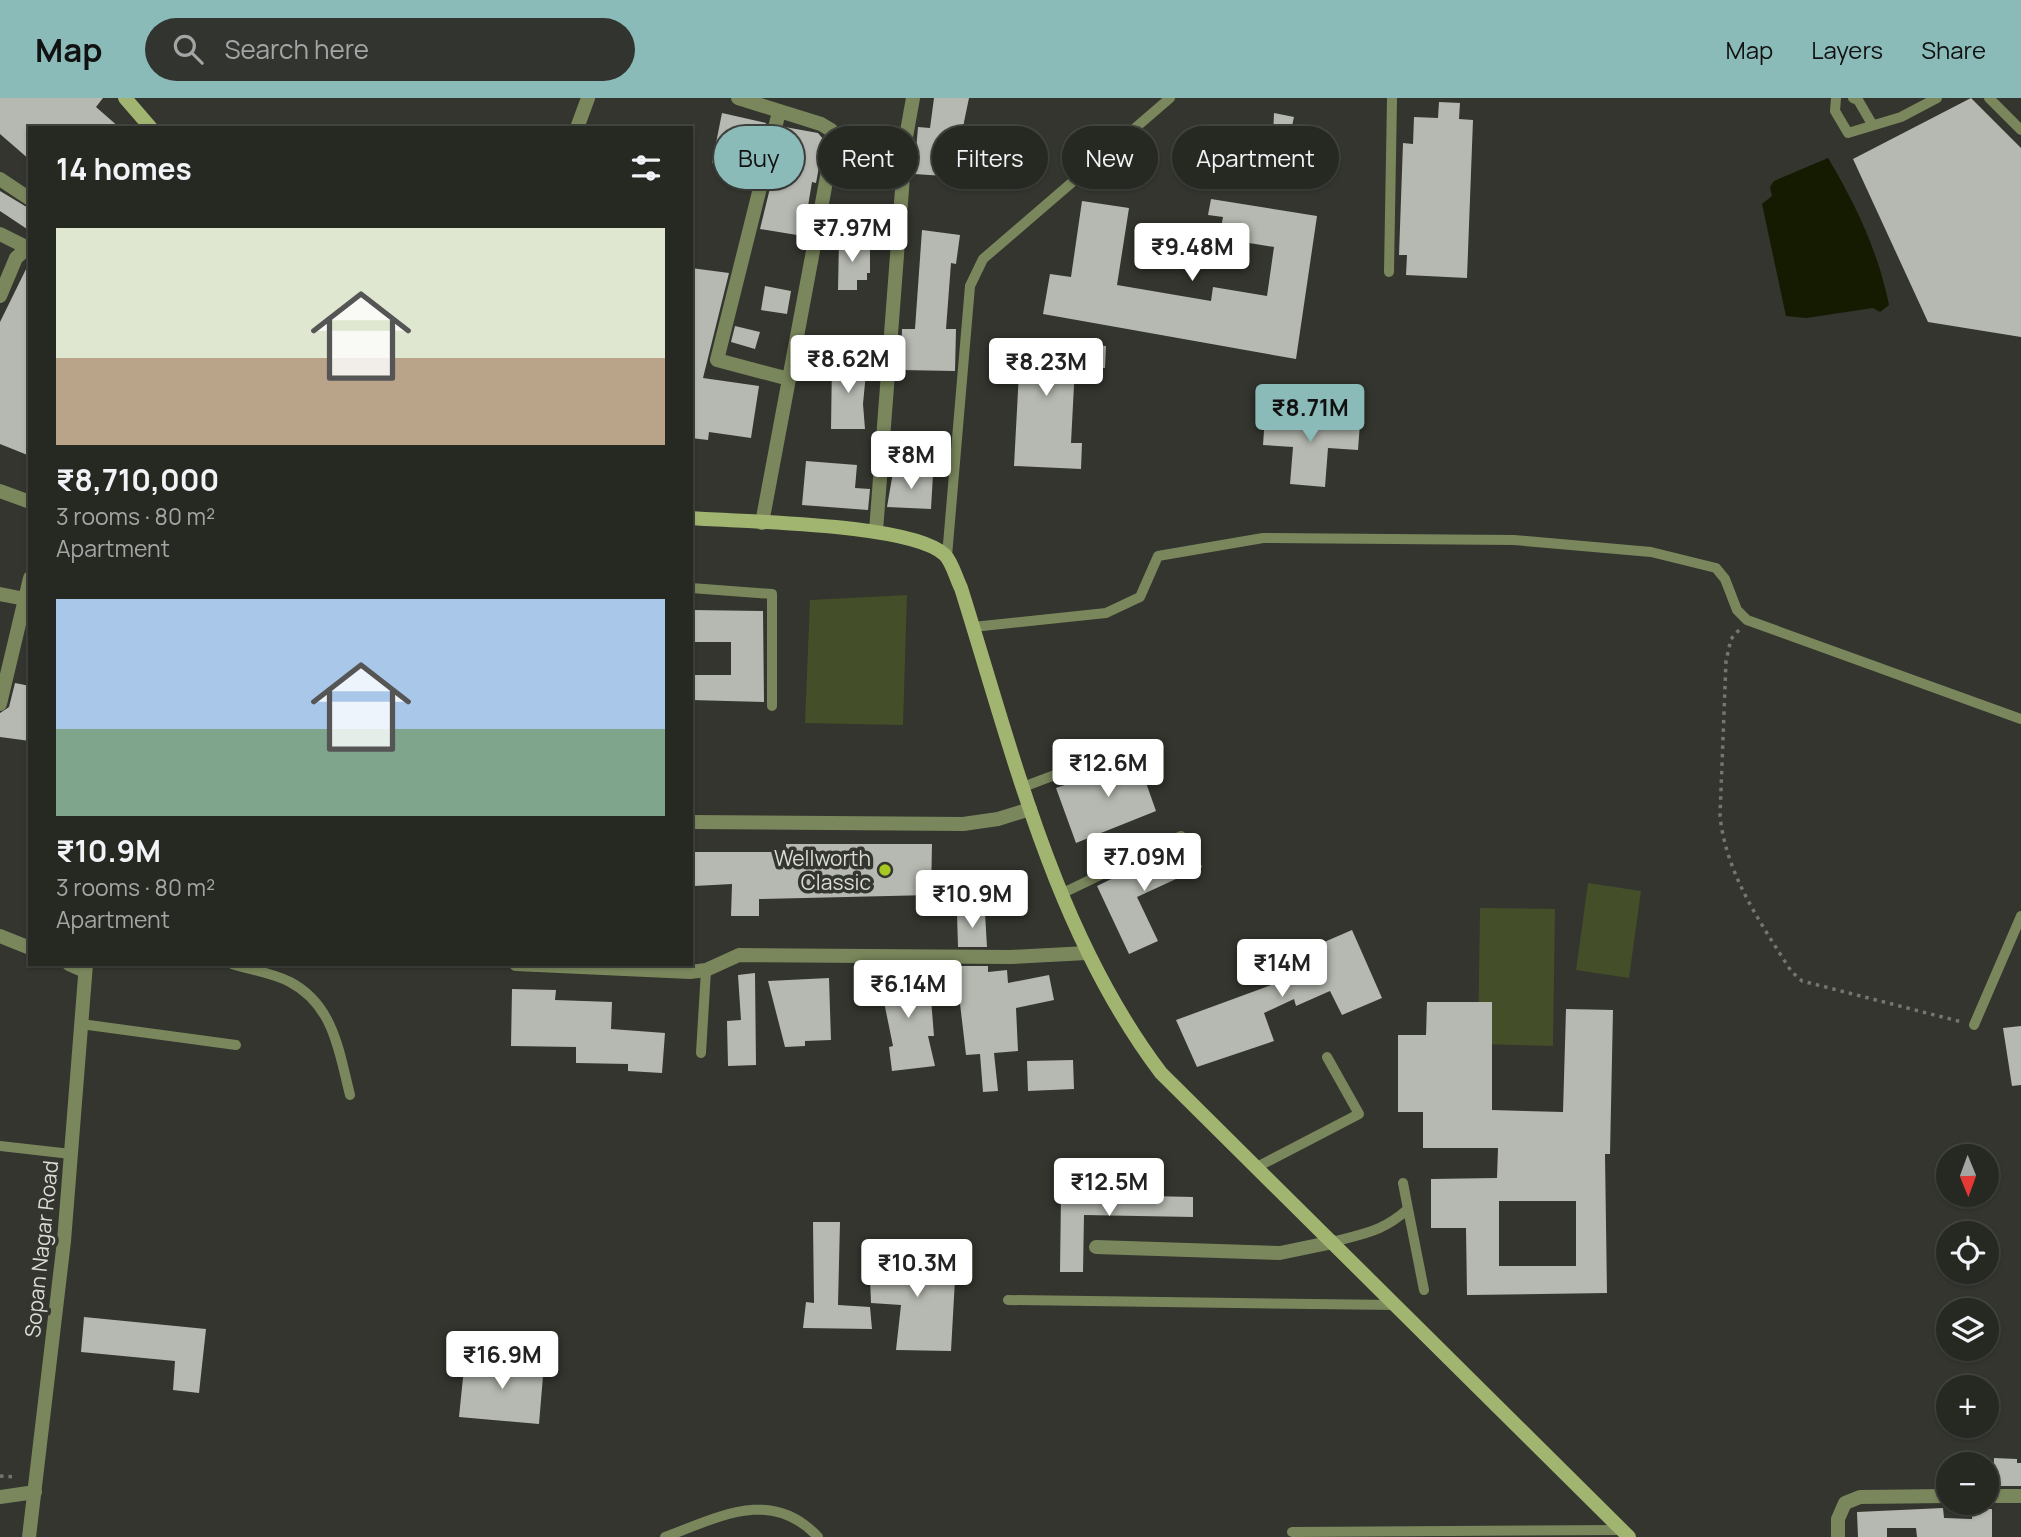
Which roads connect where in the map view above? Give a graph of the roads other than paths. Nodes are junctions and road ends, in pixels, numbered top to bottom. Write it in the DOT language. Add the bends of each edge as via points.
graph roads {
  1 [pos="125,98"];
  2 [pos="588,98"];
  3 [pos="738,98"];
  4 [pos="913,98"];
  5 [pos="1170,98"];
  6 [pos="1392,98"];
  7 [pos="1836,98"];
  8 [pos="1853,98"];
  9 [pos="1937,98"];
  10 [pos="1989,98"];
  11 [pos="779,112"];
  12 [pos="1872,124"];
  13 [pos="149,126"];
  14 [pos="578,126"];
  15 [pos="2021,130"];
  16 [pos="0,179"];
  17 [pos="28,198"];
  18 [pos="0,234"];
  19 [pos="28,249"];
  20 [pos="1389,272"];
  21 [pos="0,296"];
  22 [pos="789,379"];
  23 [pos="0,491"];
  24 [pos="28,501"];
  25 [pos="693,518"];
  26 [pos="762,523"];
  27 [pos="876,531"];
  28 [pos="947,556"];
  29 [pos="28,586"];
  30 [pos="693,588"];
  31 [pos="0,594"];
  32 [pos="25,599"];
  33 [pos="973,627"];
  34 [pos="3,674"];
  35 [pos="0,704"];
  36 [pos="772,706"];
  37 [pos="2021,719"];
  38 [pos="1129,747"];
  39 [pos="1023,787"];
  40 [pos="1030,808"];
  41 [pos="693,822"];
  42 [pos="1181,836"];
  43 [pos="1063,893"];
  44 [pos="2021,916"];
  45 [pos="0,936"];
  46 [pos="28,947"];
  47 [pos="1087,953"];
  48 [pos="238,966"];
  49 [pos="550,966"];
  50 [pos="85,968"];
  51 [pos="706,970"];
  52 [pos="81,1024"];
  53 [pos="1974,1025"];
  54 [pos="236,1045"];
  55 [pos="701,1053"];
  56 [pos="1327,1057"];
  57 [pos="350,1095"];
  58 [pos="0,1146"];
  59 [pos="71,1154"];
  60 [pos="1257,1167"];
  61 [pos="1403,1183"];
  62 [pos="1408,1209"];
  63 [pos="1333,1242"];
  64 [pos="1096,1247"];
  65 [pos="1424,1290"];
  66 [pos="1008,1300"];
  67 [pos="1396,1305"];
  68 [pos="35,1492"];
  69 [pos="1936,1496"];
  70 [pos="1999,1496"];
  71 [pos="2021,1496"];
  72 [pos="0,1497"];
  73 [pos="698,1525"];
  74 [pos="1292,1532"];
  75 [pos="1625,1533"];
  76 [pos="30,1537"];
  77 [pos="665,1537"];
  78 [pos="702,1537"];
  79 [pos="818,1537"];
  80 [pos="1838,1537"];
  1 -- 13 [label="street"];
  2 -- 14 [label="street"];
  3 -- 11 [label="street"];
  4 -- 27 [label="street" via="906,137"];
  5 -- 28 [label="lane" via="983,259 970,286"];
  6 -- 20 [label="lane"];
  7 -- 12 [label="lane" via="1835,111 1848,133"];
  8 -- 12 [label="lane"];
  9 -- 12 [label="lane" via="1901,117"];
  10 -- 15 [label="lane"];
  11 -- 22 [label="street" via="821,124 831,130 834,139"];
  11 -- 22 [label="street" via="717,360"];
  16 -- 17 [label="street"];
  18 -- 19 [label="street"];
  19 -- 21 [label="street" via="16,258"];
  22 -- 26 [label="street"];
  23 -- 24 [label="street"];
  25 -- 26 [label="street"];
  26 -- 27 [label="street"];
  27 -- 28 [label="street" via="909,536"];
  28 -- 33 [label="street"];
  29 -- 32 [label="street"];
  30 -- 36 [label="lane" via="772,594"];
  31 -- 32 [label="street"];
  32 -- 34 [label="street"];
  33 -- 37 [label="lane" via="1106,613 1140,597 1158,556 1262,538 1514,540 1651,552 1716,568 1747,620"];
  33 -- 39 [label="street"];
  34 -- 35 [label="street"];
  38 -- 39 [label="lane"];
  39 -- 40 [label="street"];
  40 -- 41 [label="street" via="998,820 963,824"];
  40 -- 43 [label="street"];
  42 -- 43 [label="lane"];
  43 -- 47 [label="street"];
  44 -- 53 [label="lane"];
  45 -- 46 [label="street"];
  47 -- 51 [label="street" via="1011,957 739,955"];
  47 -- 60 [label="street" via="1136,1040 1161,1073"];
  48 -- 57 [label="lane" via="290,982 315,1000 328,1016"];
  49 -- 51 [label="street"];
  50 -- 52 [label="street, Sopan Nagar Road"];
  51 -- 55 [label="lane"];
  52 -- 54 [label="lane"];
  52 -- 59 [label="street, Sopan Nagar Road"];
  56 -- 60 [label="lane" via="1359,1114"];
  58 -- 59 [label="lane"];
  59 -- 68 [label="street, Sopan Nagar Road"];
  60 -- 63 [label="street"];
  61 -- 62 [label="lane"];
  62 -- 63 [label="lane" via="1384,1228"];
  62 -- 65 [label="lane"];
  63 -- 64 [label="street" via="1280,1253"];
  63 -- 67 [label="street"];
  66 -- 67 [label="lane"];
  67 -- 75 [label="street"];
  68 -- 72 [label="street"];
  68 -- 76 [label="street, Sopan Nagar Road"];
  69 -- 80 [label="street" via="1860,1497 1845,1503"];
  70 -- 71 [label="street"];
  73 -- 77 [label="lane"];
  73 -- 78 [label="lane"];
  73 -- 79 [label="lane" via="752,1508 771,1509 801,1520"];
  74 -- 75 [label="lane"];
}
